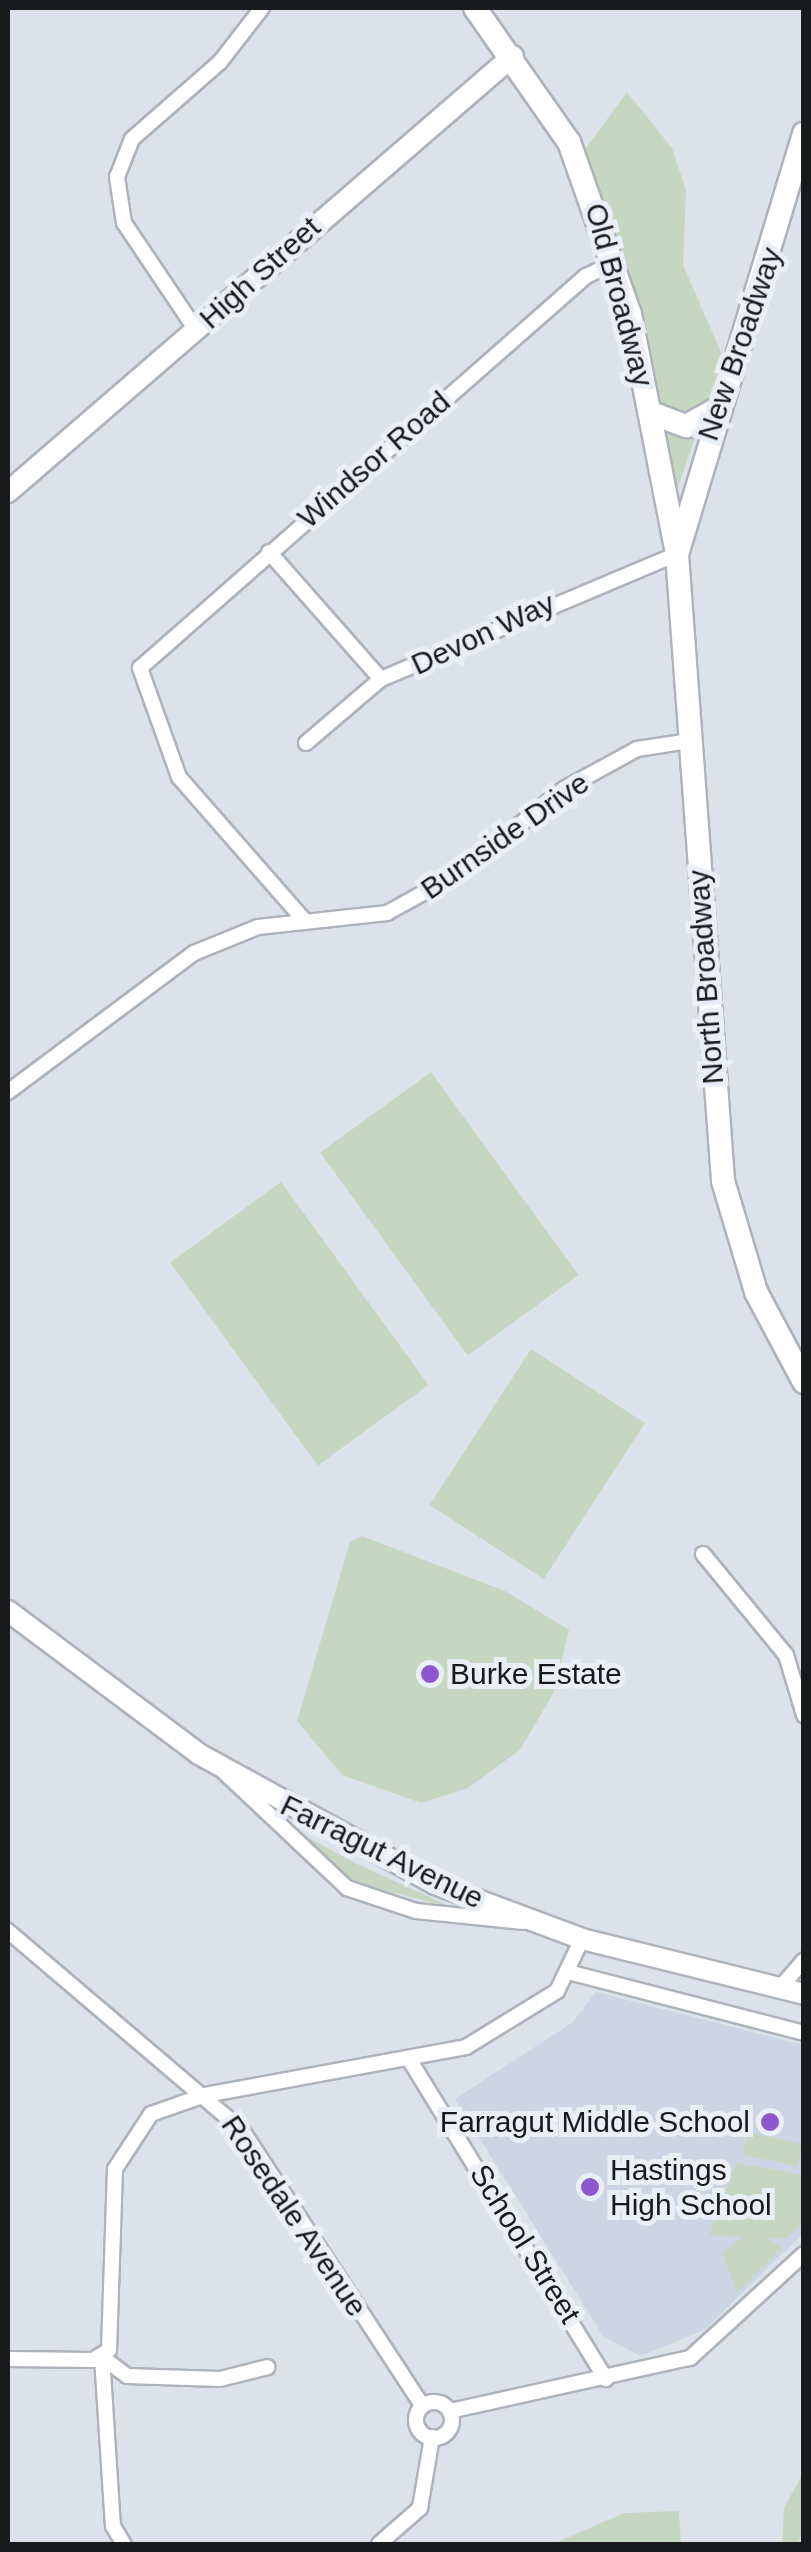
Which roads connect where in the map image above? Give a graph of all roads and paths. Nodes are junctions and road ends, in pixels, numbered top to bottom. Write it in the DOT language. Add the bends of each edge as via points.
graph roads {
  1 [pos="262,8"];
  2 [pos="476,8"];
  3 [pos="513,56"];
  4 [pos="804,134"];
  5 [pos="616,262"];
  6 [pos="196,330"];
  7 [pos="717,409"];
  8 [pos="649,412"];
  9 [pos="12,482"];
  10 [pos="269,552"];
  11 [pos="677,554"];
  12 [pos="381,679"];
  13 [pos="690,741"];
  14 [pos="306,743"];
  15 [pos="305,921"];
  16 [pos="8,1092"];
  17 [pos="804,1382"];
  18 [pos="703,1554"];
  19 [pos="8,1611"];
  20 [pos="804,1715"];
  21 [pos="218,1765"];
  22 [pos="534,1923"];
  23 [pos="8,1931"];
  24 [pos="582,1939"];
  25 [pos="804,1960"];
  26 [pos="572,1973"];
  27 [pos="778,1989"];
  28 [pos="804,1994"];
  29 [pos="804,2033"];
  30 [pos="409,2060"];
  31 [pos="205,2095"];
  32 [pos="804,2254"];
  33 [pos="102,2357"];
  34 [pos="8,2359"];
  35 [pos="268,2367"];
  36 [pos="606,2379"];
  37 [pos="422,2406"];
  38 [pos="450,2411"];
  39 [pos="432,2438"];
  40 [pos="124,2544"];
  41 [pos="378,2544"];
  1 -- 6 [label="street" via="220,62 132,139 118,177 124,224"];
  2 -- 3 [label="main road, Old Broadway"];
  3 -- 5 [label="main road, Old Broadway" via="574,153"];
  3 -- 6 [label="main road, High Street"];
  4 -- 7 [label="main road, New Broadway"];
  5 -- 8 [label="main road, Old Broadway"];
  5 -- 10 [label="street, Windsor Road" via="586,276"];
  6 -- 9 [label="main road, High Street"];
  7 -- 8 [label="main road" via="686,426"];
  7 -- 11 [label="main road, New Broadway"];
  8 -- 11 [label="main road, Old Broadway"];
  10 -- 12 [label="street"];
  10 -- 15 [label="street, Windsor Road" via="140,668 180,777"];
  11 -- 12 [label="street, Devon Way"];
  11 -- 13 [label="main road, North Broadway"];
  12 -- 14 [label="street, Devon Way"];
  13 -- 15 [label="street, Burnside Drive" via="637,749 564,789 421,898 387,913"];
  13 -- 17 [label="main road, North Broadway" via="723,1182 746,1268"];
  15 -- 16 [label="street, Burnside Drive" via="258,926 194,954"];
  18 -- 20 [label="street" via="786,1654"];
  19 -- 21 [label="main road, Farragut Avenue"];
  21 -- 22 [label="main road, Farragut Avenue" via="343,1839"];
  21 -- 22 [label="street" via="310,1862 368,1898"];
  22 -- 24 [label="main road, Farragut Avenue"];
  23 -- 31 [label="street, Rosedale Avenue"];
  24 -- 26 [label="street"];
  24 -- 27 [label="main road, Farragut Avenue"];
  25 -- 27 [label="street"];
  26 -- 29 [label="street"];
  26 -- 30 [label="street" via="502,2033"];
  27 -- 28 [label="main road, Farragut Avenue"];
  30 -- 31 [label="street"];
  30 -- 36 [label="street, School Street"];
  31 -- 33 [label="street" via="151,2114 120,2152 112,2341"];
  31 -- 37 [label="street, Rosedale Avenue" via="242,2130"];
  32 -- 36 [label="street" via="690,2358"];
  33 -- 34 [label="street"];
  33 -- 35 [label="street" via="127,2376 220,2378"];
  33 -- 40 [label="street" via="113,2526"];
  36 -- 38 [label="street"];
  37 -- 38 [label="street"];
  37 -- 39 [label="street, Rosedale Avenue" via="418,2428"];
  38 -- 39 [label="street" via="446,2433"];
  39 -- 41 [label="street" via="420,2508"];
}
